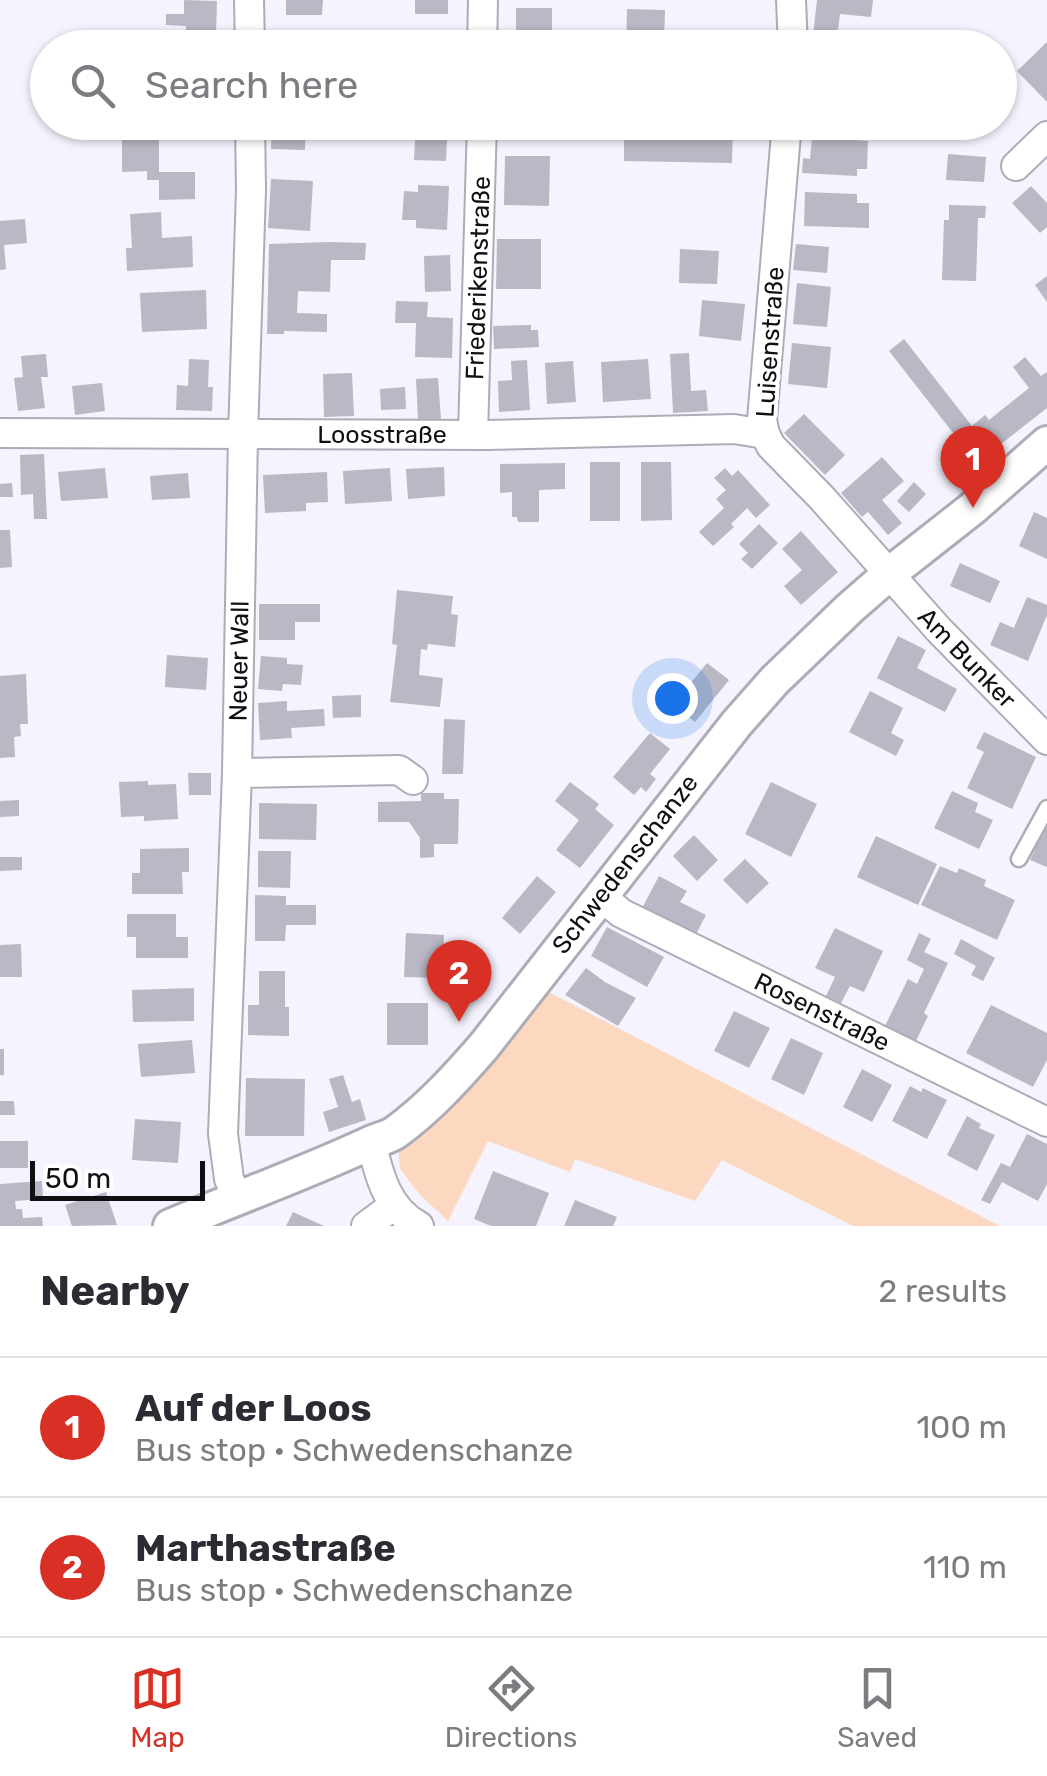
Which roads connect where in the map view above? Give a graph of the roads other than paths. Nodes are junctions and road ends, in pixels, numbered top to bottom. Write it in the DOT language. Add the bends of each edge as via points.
graph roads {
  1 [pos="249,0"];
  2 [pos="482,0"];
  3 [pos="791,0"];
  4 [pos="250,30"];
  5 [pos="482,30"];
  6 [pos="792,30"];
  7 [pos="1047,136"];
  8 [pos="250,140"];
  9 [pos="481,140"];
  10 [pos="785,140"];
  11 [pos="1016,166"];
  12 [pos="0,433"];
  13 [pos="472,434"];
  14 [pos="764,434"];
  15 [pos="243,435"];
  16 [pos="1044,449"];
  17 [pos="889,574"];
  18 [pos="1047,740"];
  19 [pos="237,773"];
  20 [pos="414,780"];
  21 [pos="1047,808"];
  22 [pos="1019,859"];
  23 [pos="600,896"];
  24 [pos="1047,1122"];
  25 [pos="372,1142"];
  26 [pos="236,1198"];
  27 [pos="394,1206"];
  28 [pos="170,1226"];
  29 [pos="366,1226"];
  30 [pos="419,1226"];
  1 -- 4 [label="street"];
  2 -- 5 [label="street"];
  3 -- 6 [label="street"];
  7 -- 11 [label="street"];
  8 -- 15 [label="street, Neuer Wall"];
  9 -- 13 [label="street, Friederikenstraße"];
  10 -- 14 [label="street, Luisenstraße"];
  12 -- 15 [label="street, Loosstraße"];
  13 -- 14 [label="street, Loosstraße"];
  13 -- 15 [label="street, Loosstraße"];
  14 -- 17 [label="street, Luisenstraße"];
  15 -- 19 [label="street, Neuer Wall"];
  16 -- 17 [label="street, Schwedenschanze"];
  17 -- 18 [label="street, Am Bunker"];
  17 -- 23 [label="street, Schwedenschanze" via="737,722"];
  19 -- 20 [label="street" via="398,770"];
  19 -- 26 [label="street, Neuer Wall" via="223,1134"];
  21 -- 22 [label="lane"];
  23 -- 24 [label="street, Rosenstraße" via="620,913"];
  23 -- 25 [label="street, Schwedenschanze" via="446,1088 392,1135"];
  25 -- 26 [label="street, Schwedenschanze"];
  25 -- 27 [label="street"];
  26 -- 28 [label="street, Schwedenschanze"];
  27 -- 29 [label="street"];
  27 -- 30 [label="street"];
}
